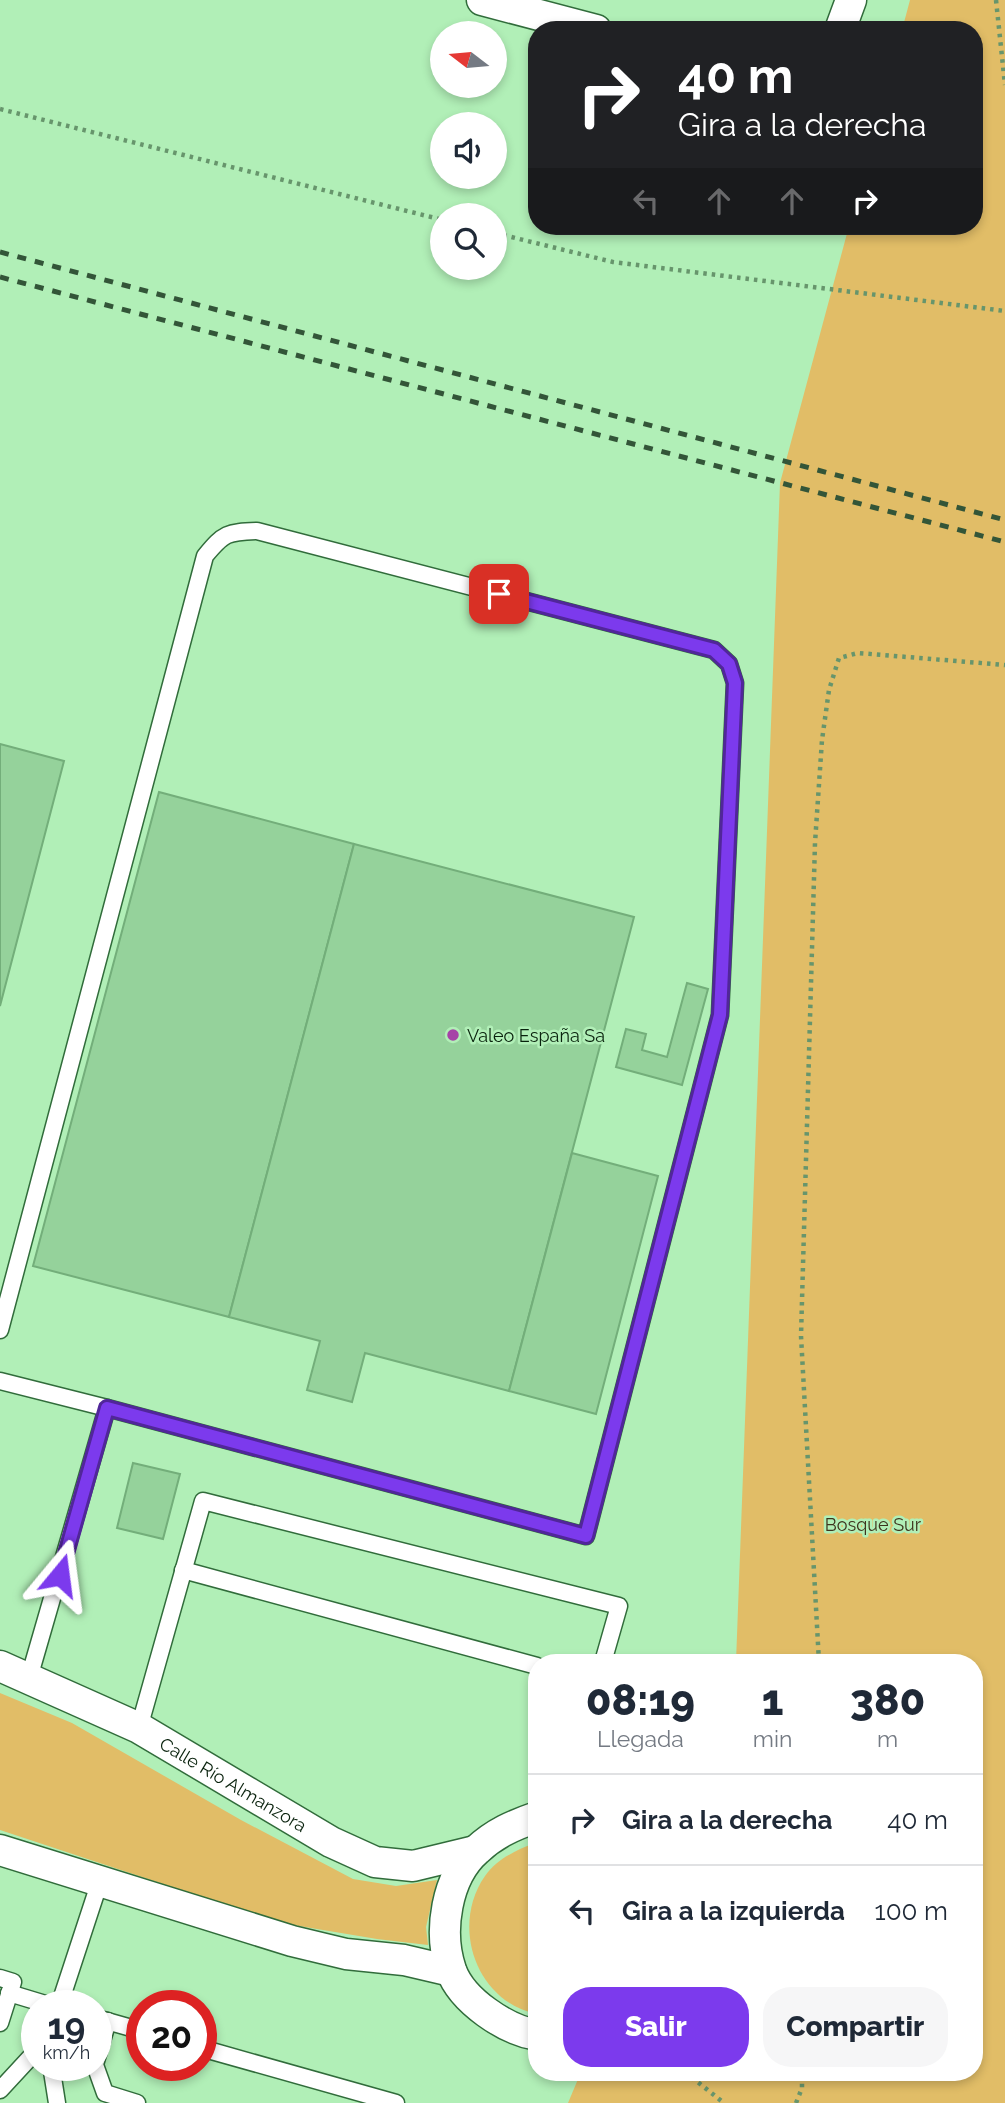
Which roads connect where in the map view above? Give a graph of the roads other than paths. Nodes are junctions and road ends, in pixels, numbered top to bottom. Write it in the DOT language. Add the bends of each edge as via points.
graph roads {
  1 [pos="482,0"];
  2 [pos="851,0"];
  3 [pos="562,21"];
  4 [pos="843,21"];
  5 [pos="0,1329"];
  6 [pos="0,1381"];
  7 [pos="107,1408"];
  8 [pos="183,1570"];
  9 [pos="605,1654"];
  10 [pos="528,1663"];
  11 [pos="0,1666"];
  12 [pos="29,1678"];
  13 [pos="139,1728"];
  14 [pos="528,1821"];
  15 [pos="0,1850"];
  16 [pos="475,1851"];
  17 [pos="100,1881"];
  18 [pos="451,1971"];
  19 [pos="0,1978"];
  20 [pos="64,1990"];
  21 [pos="9,1993"];
  22 [pos="21,1997"];
  23 [pos="0,2023"];
  24 [pos="528,2034"];
  25 [pos="217,2053"];
  26 [pos="21,2067"];
  27 [pos="54,2081"];
  28 [pos="101,2081"];
  29 [pos="0,2090"];
  30 [pos="57,2103"];
  31 [pos="136,2103"];
  32 [pos="396,2103"];
  1 -- 3 [label="street"];
  2 -- 4 [label="street"];
  5 -- 7 [label="lane" via="205,556 220,537 257,531 714,650 729,664 735,683 720,1015 586,1536"];
  6 -- 7 [label="lane"];
  7 -- 12 [label="lane"];
  8 -- 9 [label="lane" via="203,1501 619,1606"];
  8 -- 10 [label="lane"];
  8 -- 13 [label="lane"];
  11 -- 12 [label="street, Calle Río Almanzora"];
  12 -- 13 [label="street, Calle Río Almanzora"];
  13 -- 16 [label="street, Calle Río Almanzora" via="331,1842 375,1862 413,1866"];
  14 -- 16 [label="street" via="504,1829"];
  15 -- 17 [label="street"];
  16 -- 18 [label="street" via="457,1877 447,1906 445,1938"];
  17 -- 18 [label="street" via="292,1941"];
  17 -- 20 [label="lane"];
  18 -- 24 [label="street" via="494,2019"];
  19 -- 21 [label="lane" via="13,1982"];
  21 -- 22 [label="lane"];
  21 -- 23 [label="lane"];
  25 -- 32 [label="lane"];
  26 -- 29 [label="lane"];
  27 -- 30 [label="lane"];
  28 -- 31 [label="lane" via="105,2093"];
}
